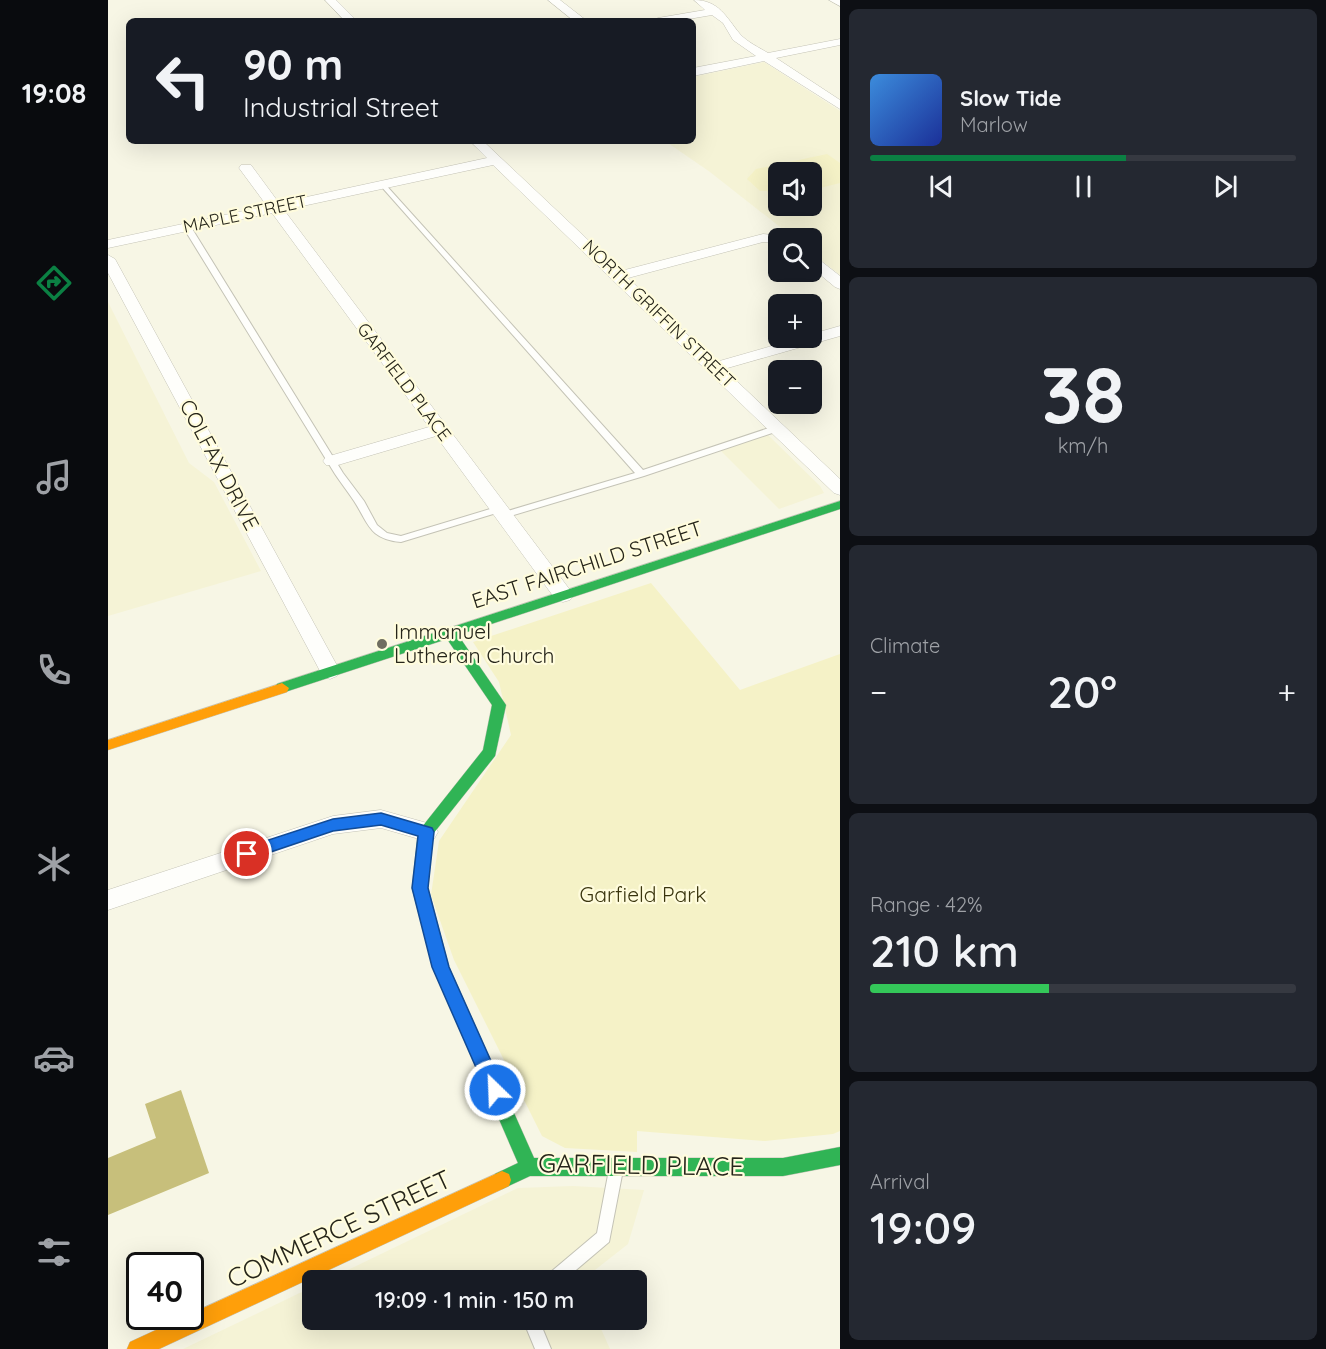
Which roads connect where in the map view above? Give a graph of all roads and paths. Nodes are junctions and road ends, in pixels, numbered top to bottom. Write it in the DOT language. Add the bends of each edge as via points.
graph roads {
  1 [pos="330,0"];
  2 [pos="553,0"];
  3 [pos="699,0"];
  4 [pos="834,0"];
  5 [pos="840,3"];
  6 [pos="716,11"];
  7 [pos="348,18"];
  8 [pos="577,18"];
  9 [pos="675,18"];
  10 [pos="840,42"];
  11 [pos="766,57"];
  12 [pos="696,71"];
  13 [pos="840,105"];
  14 [pos="479,144"];
  15 [pos="496,160"];
  16 [pos="246,168"];
  17 [pos="382,184"];
  18 [pos="274,208"];
  19 [pos="187,227"];
  20 [pos="768,238"];
  21 [pos="108,244"];
  22 [pos="108,259"];
  23 [pos="822,269"];
  24 [pos="619,276"];
  25 [pos="840,284"];
  26 [pos="840,331"];
  27 [pos="715,367"];
  28 [pos="778,428"];
  29 [pos="439,429"];
  30 [pos="332,461"];
  31 [pos="641,474"];
  32 [pos="840,489"];
  33 [pos="840,505"];
  34 [pos="502,512"];
  35 [pos="563,595"];
  36 [pos="449,632"];
  37 [pos="330,671"];
  38 [pos="108,746"];
  39 [pos="426,832"];
  40 [pos="108,900"];
  41 [pos="840,1156"];
  42 [pos="529,1167"];
  43 [pos="616,1167"];
  44 [pos="564,1270"];
  45 [pos="535,1330"];
  46 [pos="145,1347"];
  47 [pos="543,1349"];
  1 -- 7 [label="street"];
  2 -- 8 [label="street"];
  3 -- 6 [label="street"];
  4 -- 5 [label="street"];
  6 -- 9 [label="street"];
  6 -- 11 [label="street" via="737,38"];
  10 -- 11 [label="street"];
  11 -- 12 [label="street"];
  11 -- 13 [label="street"];
  14 -- 15 [label="street, NORTH GRIFFIN STREET"];
  15 -- 17 [label="street, MAPLE STREET"];
  15 -- 24 [label="street, NORTH GRIFFIN STREET"];
  16 -- 18 [label="street, GARFIELD PLACE"];
  17 -- 18 [label="street, MAPLE STREET"];
  17 -- 31 [label="lane"];
  18 -- 19 [label="street, MAPLE STREET"];
  18 -- 29 [label="street, GARFIELD PLACE"];
  19 -- 21 [label="street, MAPLE STREET"];
  19 -- 30 [label="lane"];
  20 -- 24 [label="street"];
  22 -- 37 [label="street, COLFAX DRIVE"];
  23 -- 25 [label="street"];
  24 -- 27 [label="street, NORTH GRIFFIN STREET"];
  26 -- 27 [label="street"];
  27 -- 28 [label="street, NORTH GRIFFIN STREET"];
  28 -- 31 [label="lane"];
  28 -- 32 [label="street, NORTH GRIFFIN STREET"];
  29 -- 30 [label="street"];
  29 -- 34 [label="street, GARFIELD PLACE"];
  30 -- 34 [label="lane" via="372,528 387,539 401,539"];
  31 -- 34 [label="lane"];
  33 -- 35 [label="street, EAST FAIRCHILD STREET"];
  34 -- 35 [label="street, GARFIELD PLACE"];
  35 -- 36 [label="street, EAST FAIRCHILD STREET"];
  36 -- 37 [label="street, EAST FAIRCHILD STREET"];
  36 -- 39 [label="street" via="499,705 498,714 490,752"];
  37 -- 38 [label="street, EAST FAIRCHILD STREET"];
  39 -- 40 [label="street" via="381,819 333,825"];
  39 -- 42 [label="street, GARFIELD PLACE" via="420,888 441,967"];
  41 -- 43 [label="street, GARFIELD PLACE" via="783,1167"];
  42 -- 43 [label="street, GARFIELD PLACE"];
  42 -- 46 [label="street, COMMERCE STREET"];
  43 -- 44 [label="lane" via="604,1237"];
  45 -- 47 [label="lane"];
}
